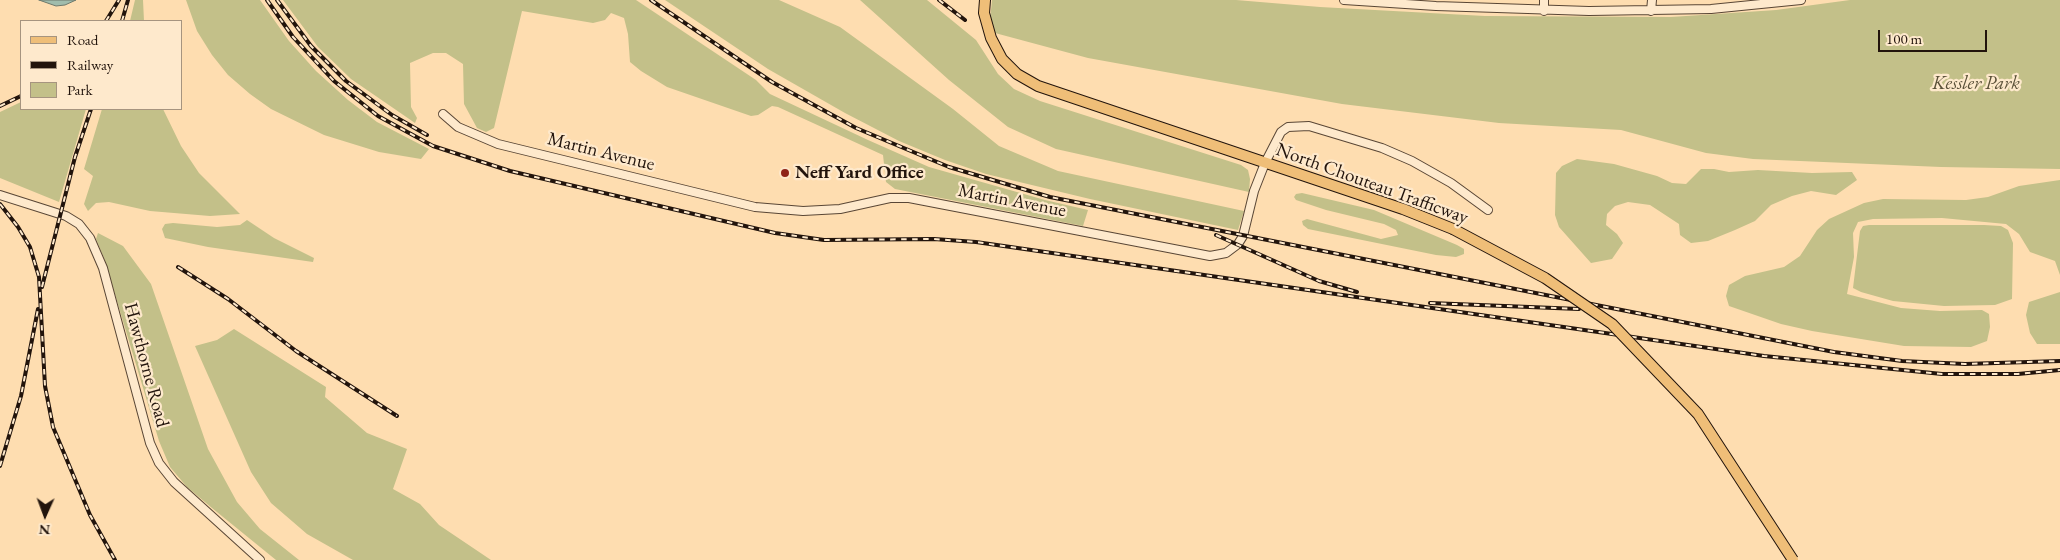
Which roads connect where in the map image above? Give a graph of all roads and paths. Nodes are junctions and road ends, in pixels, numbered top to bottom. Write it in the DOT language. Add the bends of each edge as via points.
graph roads {
  1 [pos="986,0"];
  2 [pos="1344,0"];
  3 [pos="1544,0"];
  4 [pos="1652,0"];
  5 [pos="1801,0"];
  6 [pos="1761,2"];
  7 [pos="1436,3"];
  8 [pos="1544,11"];
  9 [pos="1651,11"];
  10 [pos="443,114"];
  11 [pos="1265,163"];
  12 [pos="0,195"];
  13 [pos="1488,210"];
  14 [pos="260,560"];
  15 [pos="1793,560"];
  1 -- 11 [label="main road, North Chouteau Trafficway" via="984,13 991,38 1002,59 1017,74 1031,82"];
  2 -- 7 [label="street"];
  3 -- 8 [label="street"];
  4 -- 9 [label="street"];
  5 -- 6 [label="street"];
  6 -- 9 [label="street"];
  7 -- 8 [label="street"];
  8 -- 9 [label="street"];
  10 -- 11 [label="street, Martin Avenue" via="458,128 498,144 755,207 803,211 840,209 898,197 1210,256 1226,254 1240,240"];
  11 -- 13 [label="street, Martin Avenue" via="1281,132 1288,127 1309,126 1382,148 1412,161 1451,183"];
  11 -- 15 [label="main road, North Chouteau Trafficway, bridge" via="1453,229 1545,278 1612,324 1698,414"];
  12 -- 14 [label="street, Hawthorne Road" via="66,216 90,238 103,268 150,443 159,463 174,482"];
}
